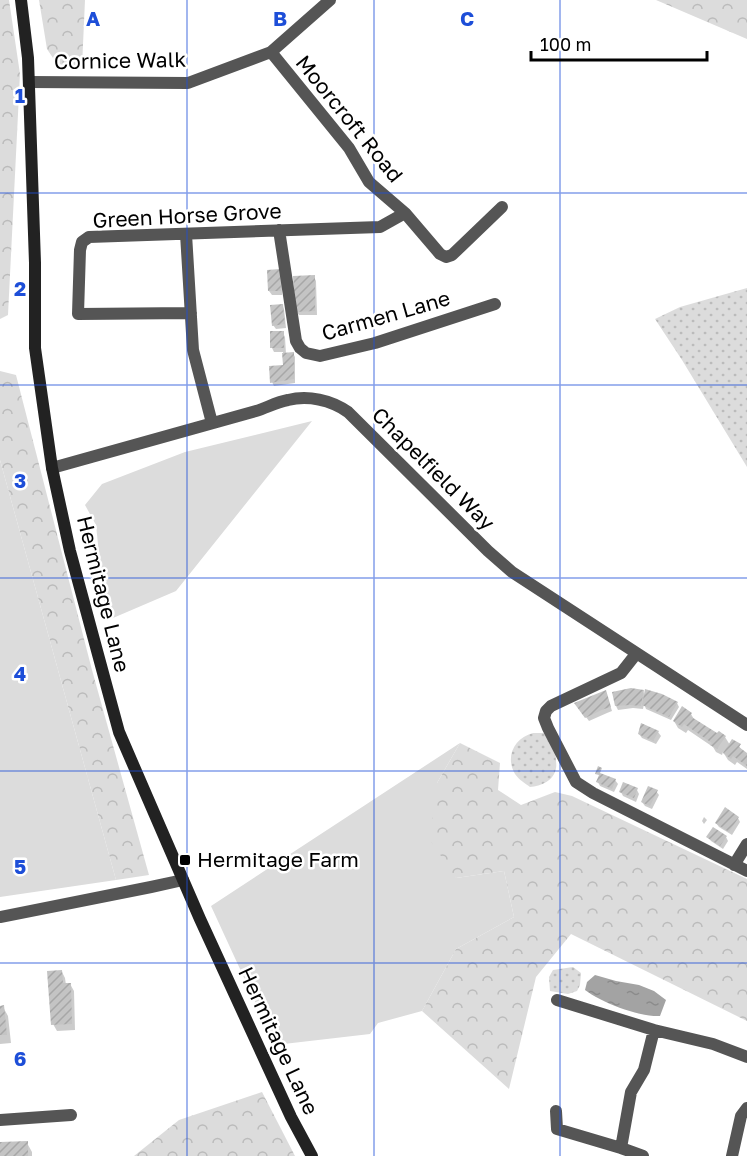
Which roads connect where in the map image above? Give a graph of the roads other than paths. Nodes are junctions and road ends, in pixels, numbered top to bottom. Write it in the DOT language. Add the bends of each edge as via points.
graph roads {
  1 [pos="21,0"];
  2 [pos="330,0"];
  3 [pos="271,52"];
  4 [pos="29,82"];
  5 [pos="502,207"];
  6 [pos="405,213"];
  7 [pos="279,230"];
  8 [pos="186,234"];
  9 [pos="495,304"];
  10 [pos="191,313"];
  11 [pos="212,423"];
  12 [pos="52,468"];
  13 [pos="636,654"];
  14 [pos="747,725"];
  15 [pos="747,844"];
  16 [pos="734,865"];
  17 [pos="747,871"];
  18 [pos="183,880"];
  19 [pos="0,916"];
  20 [pos="557,1000"];
  21 [pos="654,1030"];
  22 [pos="747,1058"];
  23 [pos="747,1108"];
  24 [pos="556,1111"];
  25 [pos="71,1114"];
  26 [pos="0,1120"];
  27 [pos="621,1148"];
  28 [pos="312,1156"];
  29 [pos="642,1156"];
  30 [pos="732,1156"];
  1 -- 4 [label="main road, Hermitage Lane"];
  2 -- 3 [label="street, Cornice Walk"];
  3 -- 4 [label="street, Cornice Walk" via="188,83"];
  3 -- 6 [label="street, Moorcroft Road" via="349,148 369,182"];
  4 -- 12 [label="main road, Hermitage Lane" via="35,348"];
  5 -- 6 [label="street, Moorcroft Road" via="446,257"];
  6 -- 7 [label="street, Green Horse Grove" via="380,227"];
  7 -- 8 [label="street, Green Horse Grove"];
  7 -- 9 [label="street, Carmen Lane" via="296,341 306,352 320,356 375,343"];
  8 -- 10 [label="street"];
  8 -- 10 [label="street, Green Horse Grove" via="89,237 82,242 78,314"];
  10 -- 11 [label="street" via="193,350"];
  11 -- 12 [label="street, Chapelfield Way"];
  11 -- 13 [label="street, Chapelfield Way" via="288,400 316,399 339,406 500,562"];
  12 -- 18 [label="main road, Hermitage Lane" via="119,732"];
  13 -- 14 [label="street, Chapelfield Way"];
  13 -- 16 [label="street" via="621,673 550,706 544,718 548,728 576,782"];
  15 -- 16 [label="street"];
  16 -- 17 [label="street"];
  18 -- 19 [label="street"];
  18 -- 28 [label="main road, Hermitage Lane"];
  20 -- 21 [label="street"];
  21 -- 22 [label="street" via="713,1044"];
  21 -- 27 [label="street" via="644,1070 631,1092"];
  23 -- 30 [label="street" via="741,1116"];
  24 -- 27 [label="street" via="557,1129"];
  25 -- 26 [label="street"];
  27 -- 29 [label="street"];
}
